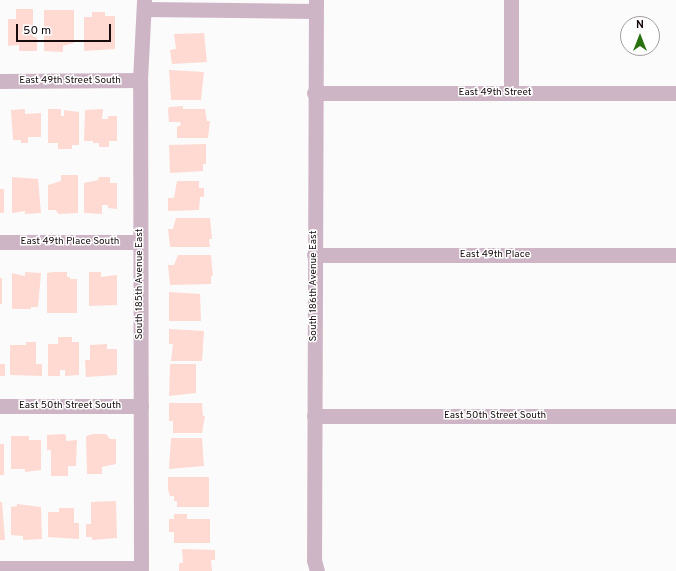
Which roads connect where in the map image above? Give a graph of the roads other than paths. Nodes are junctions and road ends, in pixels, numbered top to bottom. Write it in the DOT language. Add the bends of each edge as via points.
graph roads {
  1 [pos="511,0"];
  2 [pos="144,4"];
  3 [pos="315,6"];
  4 [pos="140,80"];
  5 [pos="0,81"];
  6 [pos="314,93"];
  7 [pos="511,93"];
  8 [pos="676,93"];
  9 [pos="0,242"];
  10 [pos="140,242"];
  11 [pos="314,255"];
  12 [pos="676,255"];
  13 [pos="0,406"];
  14 [pos="141,406"];
  15 [pos="314,416"];
  16 [pos="676,416"];
  17 [pos="0,568"];
  18 [pos="317,571"];
  1 -- 7 [label="street"];
  2 -- 3 [label="street"];
  2 -- 4 [label="street, South 185th Avenue East"];
  3 -- 6 [label="street, South 186th Avenue East"];
  4 -- 5 [label="street, East 49th Street South"];
  4 -- 10 [label="street, South 185th Avenue East"];
  6 -- 7 [label="street, East 49th Street"];
  6 -- 11 [label="street, South 186th Avenue East"];
  7 -- 8 [label="street, East 49th Street"];
  9 -- 10 [label="street, East 49th Place South"];
  10 -- 14 [label="street, South 185th Avenue East"];
  11 -- 12 [label="street, East 49th Place"];
  11 -- 15 [label="street, South 186th Avenue East"];
  13 -- 14 [label="street, East 50th Street South"];
  14 -- 17 [label="street, South 185th Avenue East" via="141,568"];
  15 -- 16 [label="street, East 50th Street South"];
  15 -- 18 [label="street, South 186th Avenue East" via="314,560"];
}
